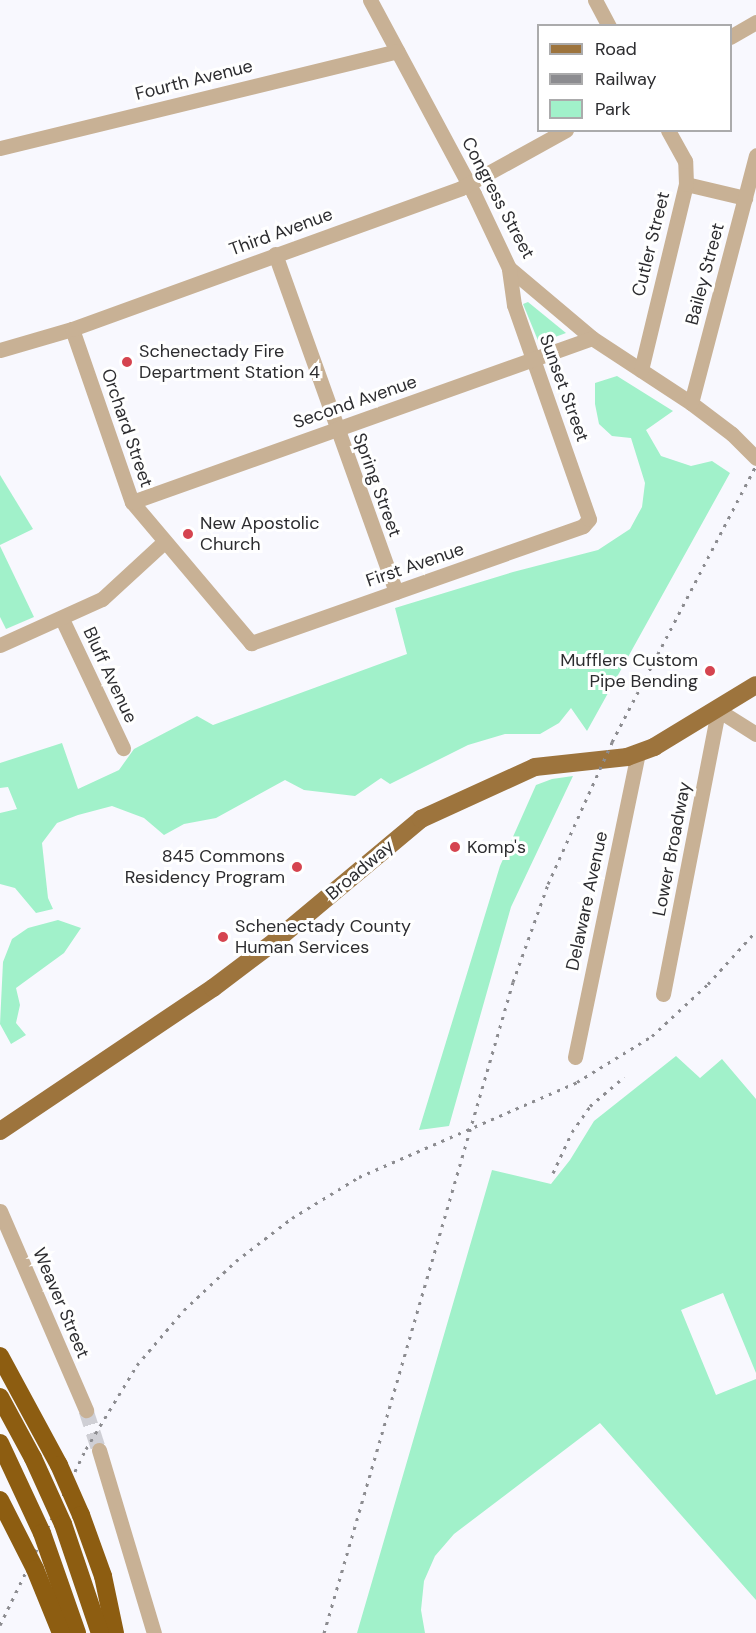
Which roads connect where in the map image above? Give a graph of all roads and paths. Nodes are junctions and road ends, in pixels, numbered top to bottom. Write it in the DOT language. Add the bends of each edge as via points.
graph roads {
  1 [pos="370,0"];
  2 [pos="595,0"];
  3 [pos="756,22"];
  4 [pos="608,24"];
  5 [pos="732,36"];
  6 [pos="397,51"];
  7 [pos="563,132"];
  8 [pos="669,132"];
  9 [pos="0,148"];
  10 [pos="756,155"];
  11 [pos="686,184"];
  12 [pos="469,185"];
  13 [pos="746,198"];
  14 [pos="275,254"];
  15 [pos="509,268"];
  16 [pos="72,328"];
  17 [pos="592,338"];
  18 [pos="0,350"];
  19 [pos="532,360"];
  20 [pos="641,370"];
  21 [pos="691,403"];
  22 [pos="336,429"];
  23 [pos="756,458"];
  24 [pos="132,502"];
  25 [pos="589,519"];
  26 [pos="164,542"];
  27 [pos="396,592"];
  28 [pos="62,619"];
  29 [pos="251,643"];
  30 [pos="0,645"];
  31 [pos="756,685"];
  32 [pos="718,710"];
  33 [pos="756,734"];
  34 [pos="123,748"];
  35 [pos="638,754"];
  36 [pos="663,994"];
  37 [pos="575,1057"];
  38 [pos="0,1131"];
  39 [pos="0,1211"];
  40 [pos="0,1356"];
  41 [pos="0,1397"];
  42 [pos="86,1410"];
  43 [pos="0,1443"];
  44 [pos="99,1450"];
  45 [pos="0,1500"];
  46 [pos="61,1633"];
  47 [pos="77,1633"];
  48 [pos="100,1633"];
  49 [pos="115,1633"];
  50 [pos="154,1633"];
  1 -- 6 [label="street, Congress Street"];
  2 -- 4 [label="street"];
  3 -- 5 [label="street"];
  6 -- 9 [label="street, Fourth Avenue"];
  6 -- 12 [label="street, Congress Street"];
  7 -- 12 [label="street, Third Avenue"];
  8 -- 11 [label="street, Cutler Street" via="685,161"];
  10 -- 13 [label="street, Bailey Street"];
  11 -- 13 [label="street"];
  11 -- 20 [label="street, Cutler Street"];
  12 -- 14 [label="street, Third Avenue"];
  12 -- 15 [label="street, Congress Street"];
  13 -- 21 [label="street, Bailey Street"];
  14 -- 16 [label="street, Third Avenue"];
  14 -- 22 [label="street, Spring Street"];
  15 -- 17 [label="street, Congress Street"];
  15 -- 19 [label="street, Sunset Street" via="514,305"];
  16 -- 18 [label="street, Third Avenue"];
  16 -- 24 [label="street, Orchard Street"];
  17 -- 19 [label="street, Second Avenue"];
  17 -- 20 [label="street, Congress Street"];
  19 -- 22 [label="street, Second Avenue"];
  19 -- 25 [label="street, Sunset Street"];
  20 -- 21 [label="street, Congress Street"];
  21 -- 23 [label="street, Congress Street"];
  22 -- 24 [label="street, Second Avenue"];
  22 -- 27 [label="street, Spring Street"];
  24 -- 26 [label="street, Orchard Street"];
  25 -- 27 [label="street, First Avenue" via="583,526"];
  26 -- 28 [label="street" via="102,599"];
  26 -- 29 [label="street, Orchard Street"];
  27 -- 29 [label="street, First Avenue"];
  28 -- 30 [label="street"];
  28 -- 34 [label="street, Bluff Avenue"];
  31 -- 32 [label="main road, Broadway"];
  32 -- 33 [label="street"];
  32 -- 35 [label="main road, Broadway"];
  32 -- 36 [label="street, Lower Broadway"];
  35 -- 37 [label="street, Delaware Avenue"];
  35 -- 38 [label="main road, Broadway" via="535,767 421,819 213,988"];
  39 -- 42 [label="street, Weaver Street"];
  40 -- 49 [label="highway, bridge" via="55,1457 81,1515 99,1562"];
  41 -- 48 [label="highway, bridge" via="63,1524"];
  43 -- 47 [label="highway, bridge" via="42,1533"];
  44 -- 50 [label="street"];
  45 -- 46 [label="highway, bridge" via="35,1569"];
}
